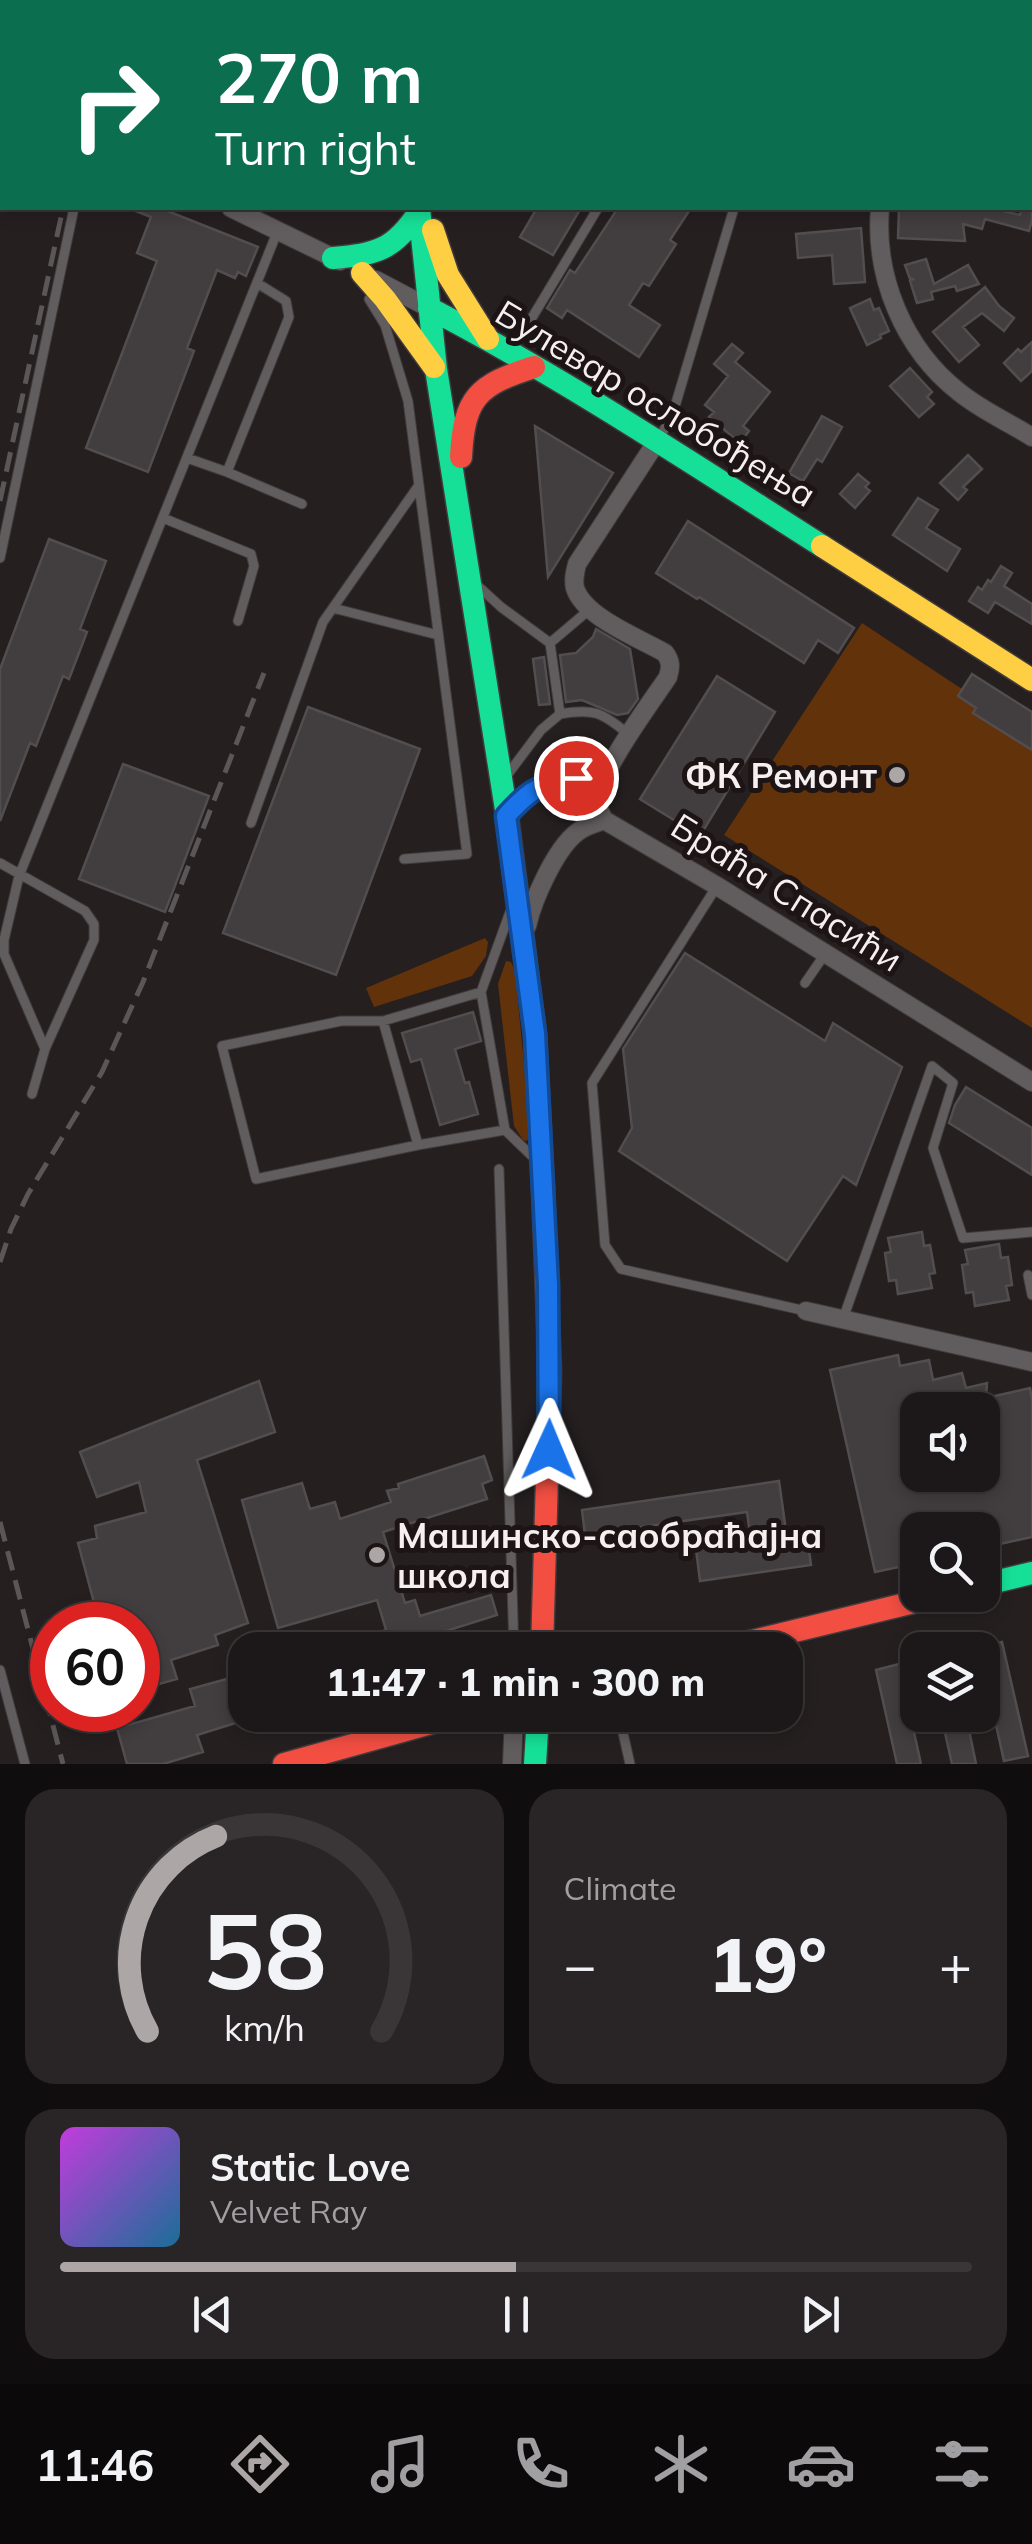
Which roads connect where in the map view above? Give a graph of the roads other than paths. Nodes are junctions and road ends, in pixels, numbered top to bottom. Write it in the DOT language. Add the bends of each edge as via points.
graph roads {
  1 [pos="74,210"];
  2 [pos="236,210"];
  3 [pos="420,210"];
  4 [pos="421,210"];
  5 [pos="421,210"];
  6 [pos="597,210"];
  7 [pos="733,210"];
  8 [pos="880,210"];
  9 [pos="278,230"];
  10 [pos="348,266"];
  11 [pos="257,283"];
  12 [pos="429,308"];
  13 [pos="488,339"];
  14 [pos="511,353"];
  15 [pos="534,366"];
  16 [pos="436,369"];
  17 [pos="1032,436"];
  18 [pos="658,441"];
  19 [pos="187,458"];
  20 [pos="226,472"];
  21 [pos="419,485"];
  22 [pos="454,488"];
  23 [pos="302,504"];
  24 [pos="163,518"];
  25 [pos="0,558"];
  26 [pos="469,578"];
  27 [pos="333,608"];
  28 [pos="589,610"];
  29 [pos="238,621"];
  30 [pos="438,635"];
  31 [pos="550,643"];
  32 [pos="1032,680"];
  33 [pos="560,714"];
  34 [pos="630,736"];
  35 [pos="606,774"];
  36 [pos="501,785"];
  37 [pos="506,816"];
  38 [pos="604,820"];
  39 [pos="251,823"];
  40 [pos="404,858"];
  41 [pos="0,863"];
  42 [pos="19,876"];
  43 [pos="717,886"];
  44 [pos="517,890"];
  45 [pos="524,942"];
  46 [pos="825,954"];
  47 [pos="806,984"];
  48 [pos="481,992"];
  49 [pos="383,1022"];
  50 [pos="44,1049"];
  51 [pos="1032,1082"];
  52 [pos="32,1094"];
  53 [pos="504,1130"];
  54 [pos="418,1145"];
  55 [pos="542,1166"];
  56 [pos="499,1169"];
  57 [pos="1032,1232"];
  58 [pos="1028,1275"];
  59 [pos="1032,1295"];
  60 [pos="806,1311"];
  61 [pos="843,1319"];
  62 [pos="1032,1362"];
  63 [pos="1032,1574"];
  64 [pos="1000,1582"];
  65 [pos="900,1605"];
  66 [pos="513,1632"];
  67 [pos="543,1632"];
  68 [pos="790,1632"];
  69 [pos="0,1670"];
  70 [pos="399,1732"];
  71 [pos="513,1732"];
  72 [pos="537,1732"];
  73 [pos="623,1732"];
  74 [pos="25,1764"];
  75 [pos="284,1764"];
  76 [pos="512,1764"];
  77 [pos="535,1764"];
  78 [pos="630,1764"];
  1 -- 25 [label="lane"];
  2 -- 9 [label="street, Булевар ослобођења"];
  3 -- 10 [label="main road" via="385,250"];
  4 -- 12 [label="main road"];
  5 -- 13 [label="main road" via="448,275"];
  6 -- 14 [label="lane"];
  7 -- 18 [label="lane" via="673,413"];
  8 -- 17 [label="street" via="888,288 918,349 962,395"];
  9 -- 10 [label="street, Булевар ослобођења"];
  9 -- 11 [label="lane"];
  10 -- 12 [label="street, Булевар ослобођења"];
  10 -- 16 [label="main road" via="385,299"];
  10 -- 21 [label="lane" via="384,324 408,401"];
  11 -- 19 [label="lane"];
  11 -- 20 [label="lane" via="286,301 289,317"];
  12 -- 13 [label="main road, Булевар ослобођења"];
  12 -- 16 [label="main road"];
  13 -- 14 [label="main road, Булевар ослобођења"];
  14 -- 15 [label="main road, Булевар ослобођења"];
  15 -- 18 [label="main road, Булевар ослобођења"];
  15 -- 22 [label="main road" via="494,381 468,407"];
  16 -- 22 [label="main road"];
  18 -- 28 [label="street" via="577,564 576,591"];
  18 -- 32 [label="main road, Булевар ослобођења"];
  19 -- 20 [label="lane"];
  19 -- 24 [label="lane"];
  20 -- 23 [label="lane"];
  21 -- 27 [label="lane"];
  21 -- 30 [label="lane"];
  22 -- 26 [label="main road"];
  24 -- 29 [label="lane" via="250,554 254,566"];
  24 -- 42 [label="lane"];
  26 -- 31 [label="lane"];
  26 -- 36 [label="main road"];
  27 -- 30 [label="lane"];
  27 -- 39 [label="lane"];
  28 -- 31 [label="lane"];
  28 -- 34 [label="street" via="670,659 668,677"];
  30 -- 40 [label="lane" via="467,854"];
  31 -- 33 [label="lane"];
  33 -- 34 [label="lane" via="595,711"];
  33 -- 36 [label="lane" via="540,730"];
  34 -- 35 [label="street"];
  35 -- 37 [label="lane" via="544,785"];
  35 -- 38 [label="street" via="598,794"];
  36 -- 37 [label="main road"];
  37 -- 44 [label="main road"];
  38 -- 43 [label="street, Браћа Спасићи"];
  38 -- 45 [label="street" via="578,830 554,862"];
  41 -- 42 [label="lane"];
  42 -- 50 [label="lane" via="4,954"];
  42 -- 50 [label="lane" via="85,911 94,924 94,940"];
  43 -- 46 [label="street, Браћа Спасићи"];
  43 -- 60 [label="lane" via="592,1083 606,1246 621,1269"];
  44 -- 45 [label="main road"];
  44 -- 48 [label="lane"];
  45 -- 55 [label="main road"];
  46 -- 47 [label="lane"];
  46 -- 51 [label="street, Браћа Спасићи"];
  48 -- 49 [label="lane"];
  48 -- 53 [label="lane"];
  49 -- 54 [label="lane"];
  49 -- 54 [label="lane" via="341,1022 222,1046 256,1180"];
  50 -- 52 [label="lane"];
  53 -- 54 [label="lane"];
  53 -- 55 [label="lane"];
  55 -- 67 [label="main road" via="550,1426"];
  56 -- 66 [label="lane"];
  57 -- 61 [label="lane" via="963,1238 932,1148 953,1084 932,1066"];
  58 -- 59 [label="lane"];
  60 -- 61 [label="street"];
  61 -- 62 [label="street"];
  63 -- 64 [label="main road"];
  65 -- 68 [label="main road"];
  69 -- 74 [label="lane"];
  70 -- 75 [label="main road"];
  71 -- 76 [label="street"];
  72 -- 77 [label="main road"];
  73 -- 78 [label="lane"];
}
